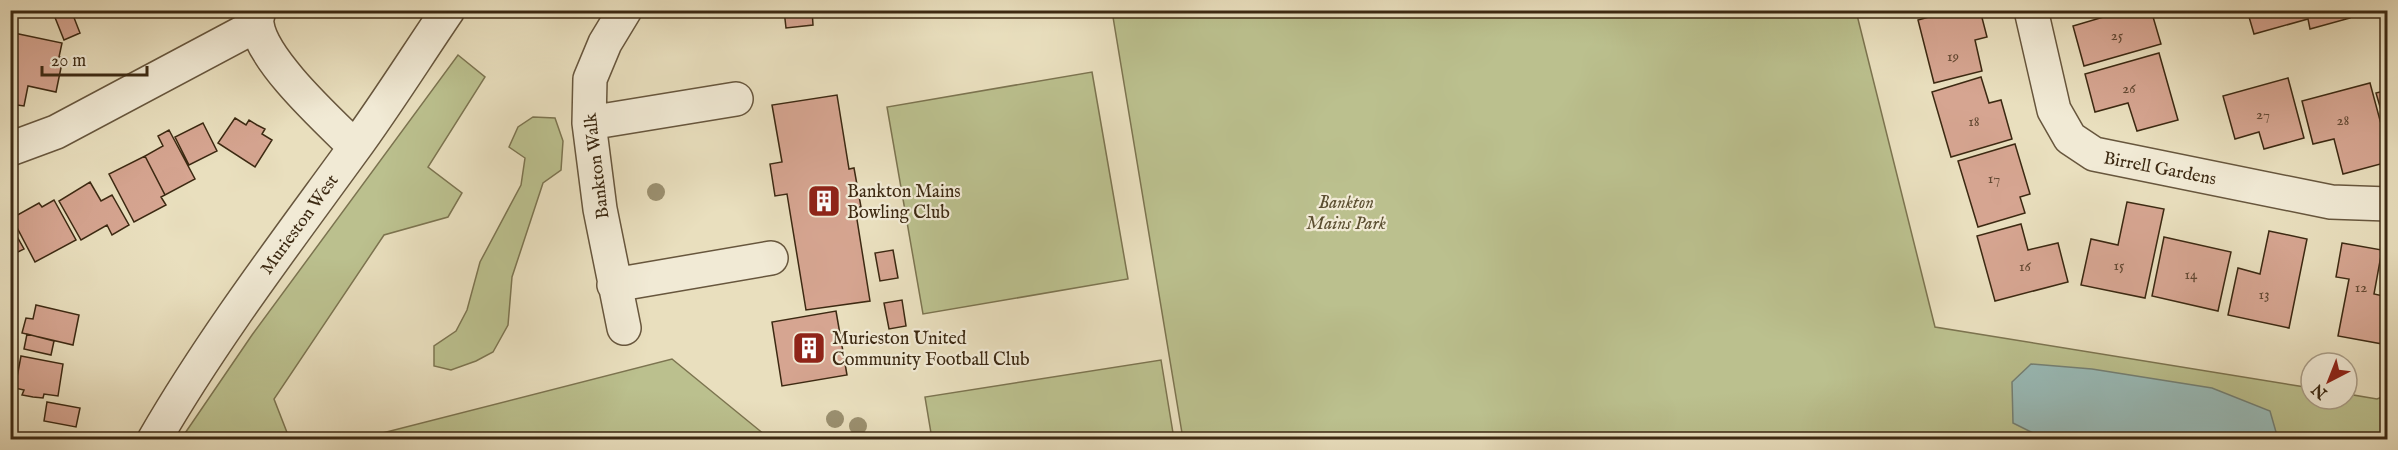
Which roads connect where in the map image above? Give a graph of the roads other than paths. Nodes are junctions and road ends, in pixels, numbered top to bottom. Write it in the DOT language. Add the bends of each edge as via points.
graph roads {
  1 [pos="448,10"];
  2 [pos="625,10"];
  3 [pos="2031,10"];
  4 [pos="258,18"];
  5 [pos="736,99"];
  6 [pos="589,123"];
  7 [pos="356,147"];
  8 [pos="10,149"];
  9 [pos="2388,204"];
  10 [pos="771,258"];
  11 [pos="614,285"];
  12 [pos="624,328"];
  13 [pos="154,440"];
  1 -- 7 [label="street, Murieston West"];
  2 -- 6 [label="street, Bankton Walk" via="604,43 590,79"];
  3 -- 9 [label="street, Birrell Gardens" via="2054,110 2070,138 2094,154 2331,202"];
  4 -- 7 [label="street" via="269,55"];
  4 -- 8 [label="street" via="56,132"];
  5 -- 6 [label="street"];
  6 -- 11 [label="street, Bankton Walk"];
  7 -- 13 [label="street, Murieston West" via="235,313"];
  10 -- 11 [label="street"];
  11 -- 12 [label="street, Bankton Walk"];
}
